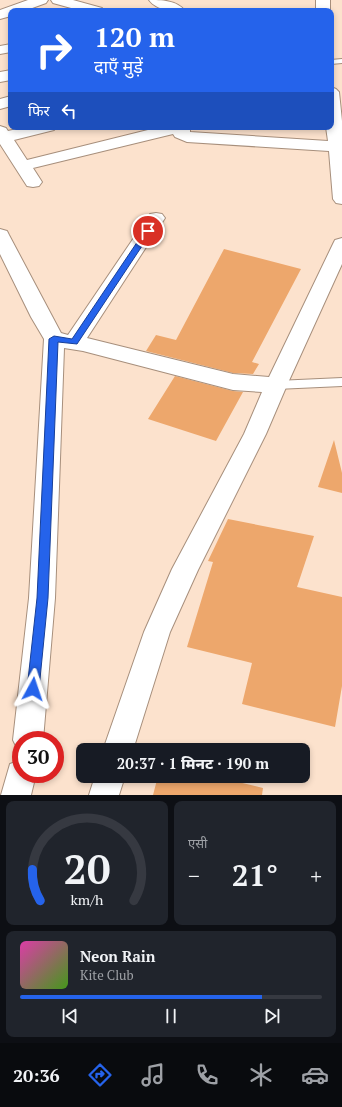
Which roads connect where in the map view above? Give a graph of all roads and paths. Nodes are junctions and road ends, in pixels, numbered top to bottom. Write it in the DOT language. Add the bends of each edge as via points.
graph roads {
  1 [pos="41,0"];
  2 [pos="58,0"];
  3 [pos="156,0"];
  4 [pos="19,8"];
  5 [pos="86,8"];
  6 [pos="172,8"];
  7 [pos="334,124"];
  8 [pos="28,130"];
  9 [pos="169,130"];
  10 [pos="181,130"];
  11 [pos="2,134"];
  12 [pos="336,146"];
  13 [pos="22,166"];
  14 [pos="33,182"];
  15 [pos="342,199"];
  16 [pos="156,218"];
  17 [pos="0,235"];
  18 [pos="342,244"];
  19 [pos="64,340"];
  20 [pos="342,382"];
  21 [pos="276,384"];
  22 [pos="29,731"];
  23 [pos="120,743"];
  24 [pos="19,783"];
  25 [pos="108,783"];
  26 [pos="16,795"];
  27 [pos="104,795"];
  1 -- 4 [label="street"];
  2 -- 5 [label="street"];
  3 -- 6 [label="street"];
  7 -- 12 [label="street"];
  8 -- 11 [label="street"];
  9 -- 13 [label="street"];
  10 -- 12 [label="street" via="181,134 188,137"];
  11 -- 13 [label="street"];
  12 -- 15 [label="street"];
  13 -- 14 [label="street"];
  16 -- 19 [label="street"];
  17 -- 19 [label="street" via="41,317"];
  18 -- 21 [label="street"];
  19 -- 21 [label="street" via="233,382"];
  19 -- 22 [label="street"];
  20 -- 21 [label="lane"];
  21 -- 23 [label="street" via="255,434 185,569 160,625"];
  24 -- 26 [label="street"];
  25 -- 27 [label="street"];
}
